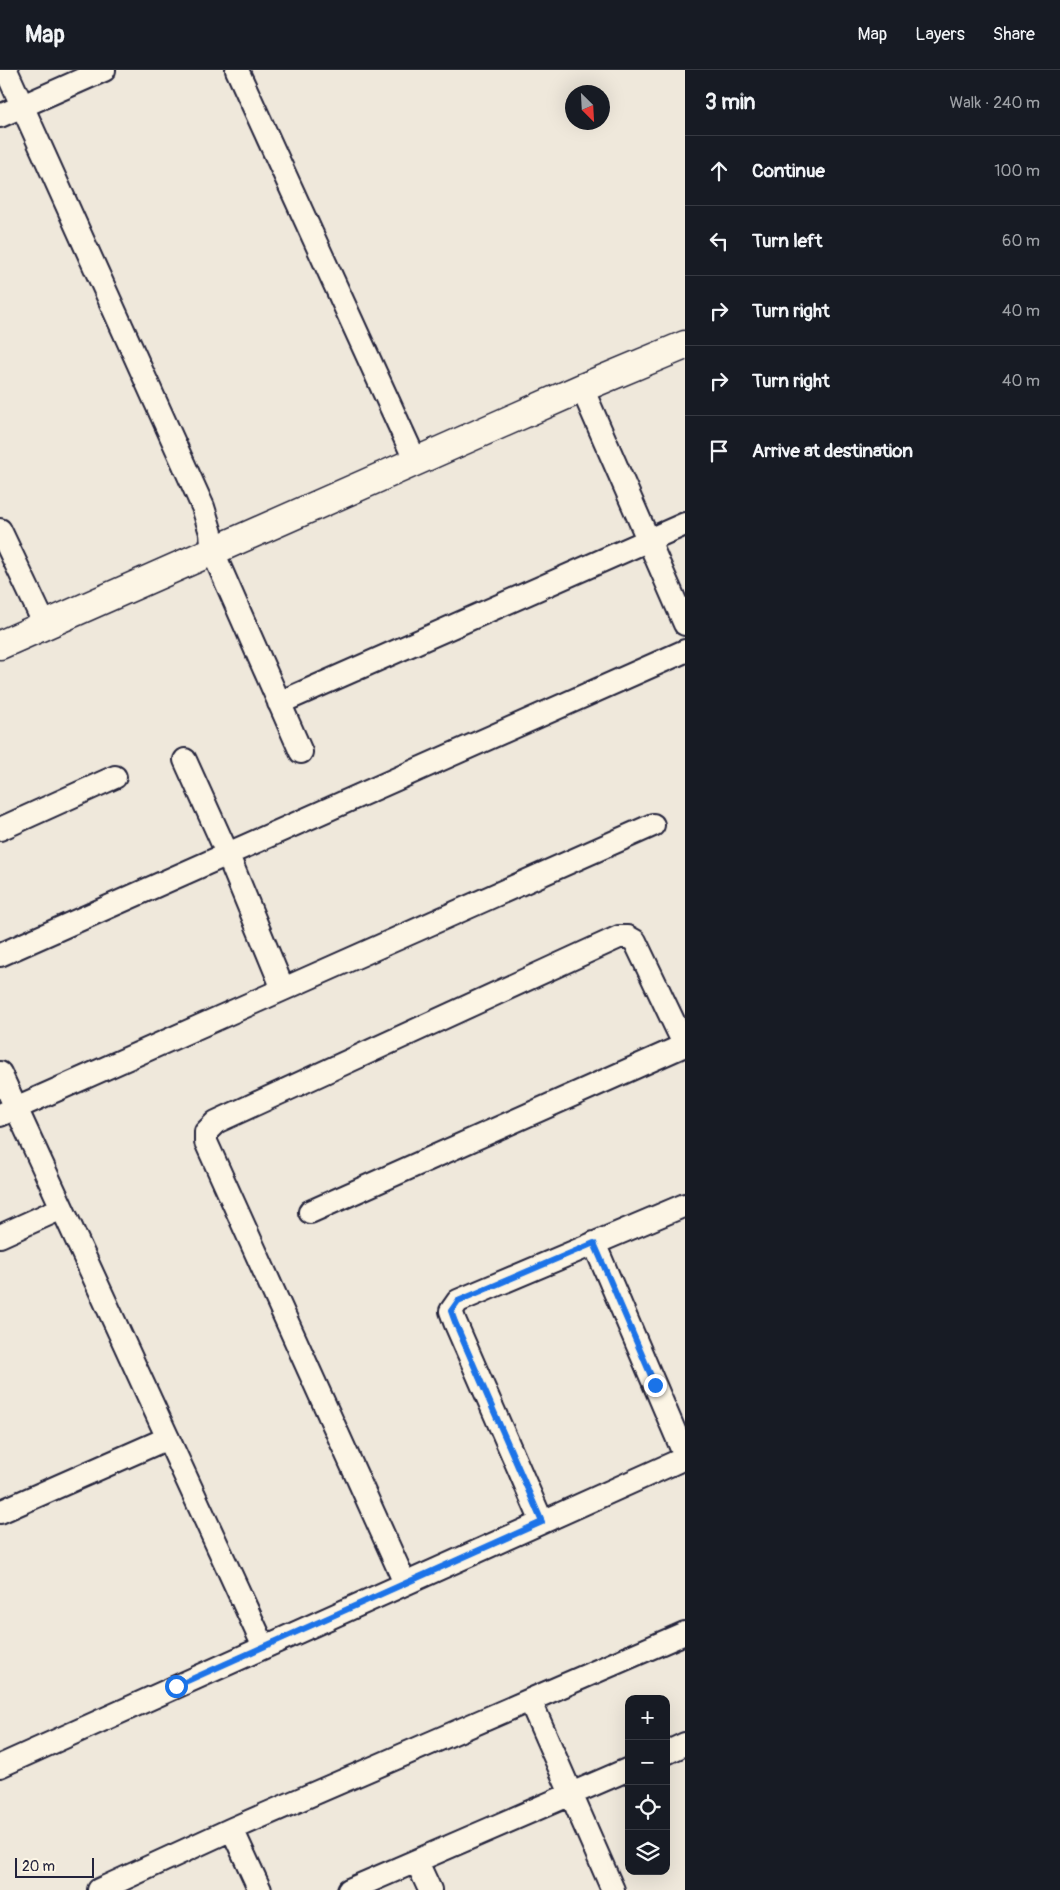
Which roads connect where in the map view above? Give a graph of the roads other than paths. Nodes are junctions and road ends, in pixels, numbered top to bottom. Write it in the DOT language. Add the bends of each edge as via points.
graph roads {
  1 [pos="6,70"];
  2 [pos="104,70"];
  3 [pos="236,70"];
  4 [pos="22,106"];
  5 [pos="0,116"];
  6 [pos="685,345"];
  7 [pos="582,388"];
  8 [pos="416,462"];
  9 [pos="685,524"];
  10 [pos="0,530"];
  11 [pos="648,541"];
  12 [pos="212,552"];
  13 [pos="685,624"];
  14 [pos="45,625"];
  15 [pos="0,644"];
  16 [pos="685,651"];
  17 [pos="280,703"];
  18 [pos="301,752"];
  19 [pos="184,760"];
  20 [pos="115,777"];
  21 [pos="653,825"];
  22 [pos="0,829"];
  23 [pos="227,853"];
  24 [pos="0,955"];
  25 [pos="283,989"];
  26 [pos="685,1046"];
  27 [pos="0,1073"];
  28 [pos="8,1112"];
  29 [pos="685,1205"];
  30 [pos="62,1208"];
  31 [pos="310,1212"];
  32 [pos="0,1236"];
  33 [pos="594,1243"];
  34 [pos="168,1438"];
  35 [pos="685,1457"];
  36 [pos="0,1512"];
  37 [pos="542,1522"];
  38 [pos="405,1583"];
  39 [pos="685,1633"];
  40 [pos="264,1647"];
  41 [pos="530,1700"];
  42 [pos="685,1744"];
  43 [pos="670,1751"];
  44 [pos="0,1766"];
  45 [pos="625,1771"];
  46 [pos="571,1794"];
  47 [pos="232,1829"];
  48 [pos="417,1862"];
  49 [pos="99,1890"];
  50 [pos="260,1890"];
  51 [pos="349,1890"];
  52 [pos="430,1890"];
  53 [pos="613,1890"];
  1 -- 4 [label="street"];
  2 -- 4 [label="street"];
  3 -- 8 [label="street"];
  4 -- 5 [label="street"];
  4 -- 12 [label="street" via="203,507 211,533"];
  6 -- 7 [label="street"];
  7 -- 8 [label="street"];
  7 -- 11 [label="street"];
  8 -- 12 [label="street"];
  9 -- 11 [label="street"];
  10 -- 14 [label="street"];
  11 -- 13 [label="street"];
  11 -- 17 [label="street"];
  12 -- 14 [label="street"];
  12 -- 17 [label="street"];
  14 -- 15 [label="street"];
  16 -- 23 [label="street"];
  17 -- 18 [label="street"];
  19 -- 23 [label="street"];
  20 -- 22 [label="street"];
  21 -- 25 [label="street"];
  23 -- 24 [label="street"];
  23 -- 25 [label="street"];
  25 -- 28 [label="street"];
  26 -- 31 [label="street"];
  26 -- 38 [label="street" via="634,941 619,937 216,1122 206,1132 206,1142"];
  27 -- 28 [label="street"];
  28 -- 30 [label="street"];
  29 -- 33 [label="street"];
  30 -- 32 [label="street"];
  30 -- 34 [label="street"];
  33 -- 35 [label="street"];
  33 -- 37 [label="street" via="458,1301 451,1311"];
  34 -- 36 [label="street"];
  34 -- 40 [label="street"];
  35 -- 37 [label="street"];
  37 -- 38 [label="street"];
  38 -- 40 [label="street"];
  39 -- 41 [label="street"];
  40 -- 44 [label="street"];
  41 -- 46 [label="street"];
  41 -- 47 [label="street"];
  42 -- 43 [label="street"];
  45 -- 46 [label="street"];
  46 -- 48 [label="street"];
  46 -- 53 [label="street"];
  47 -- 49 [label="street"];
  47 -- 50 [label="street"];
  48 -- 51 [label="street"];
  48 -- 52 [label="street"];
}
